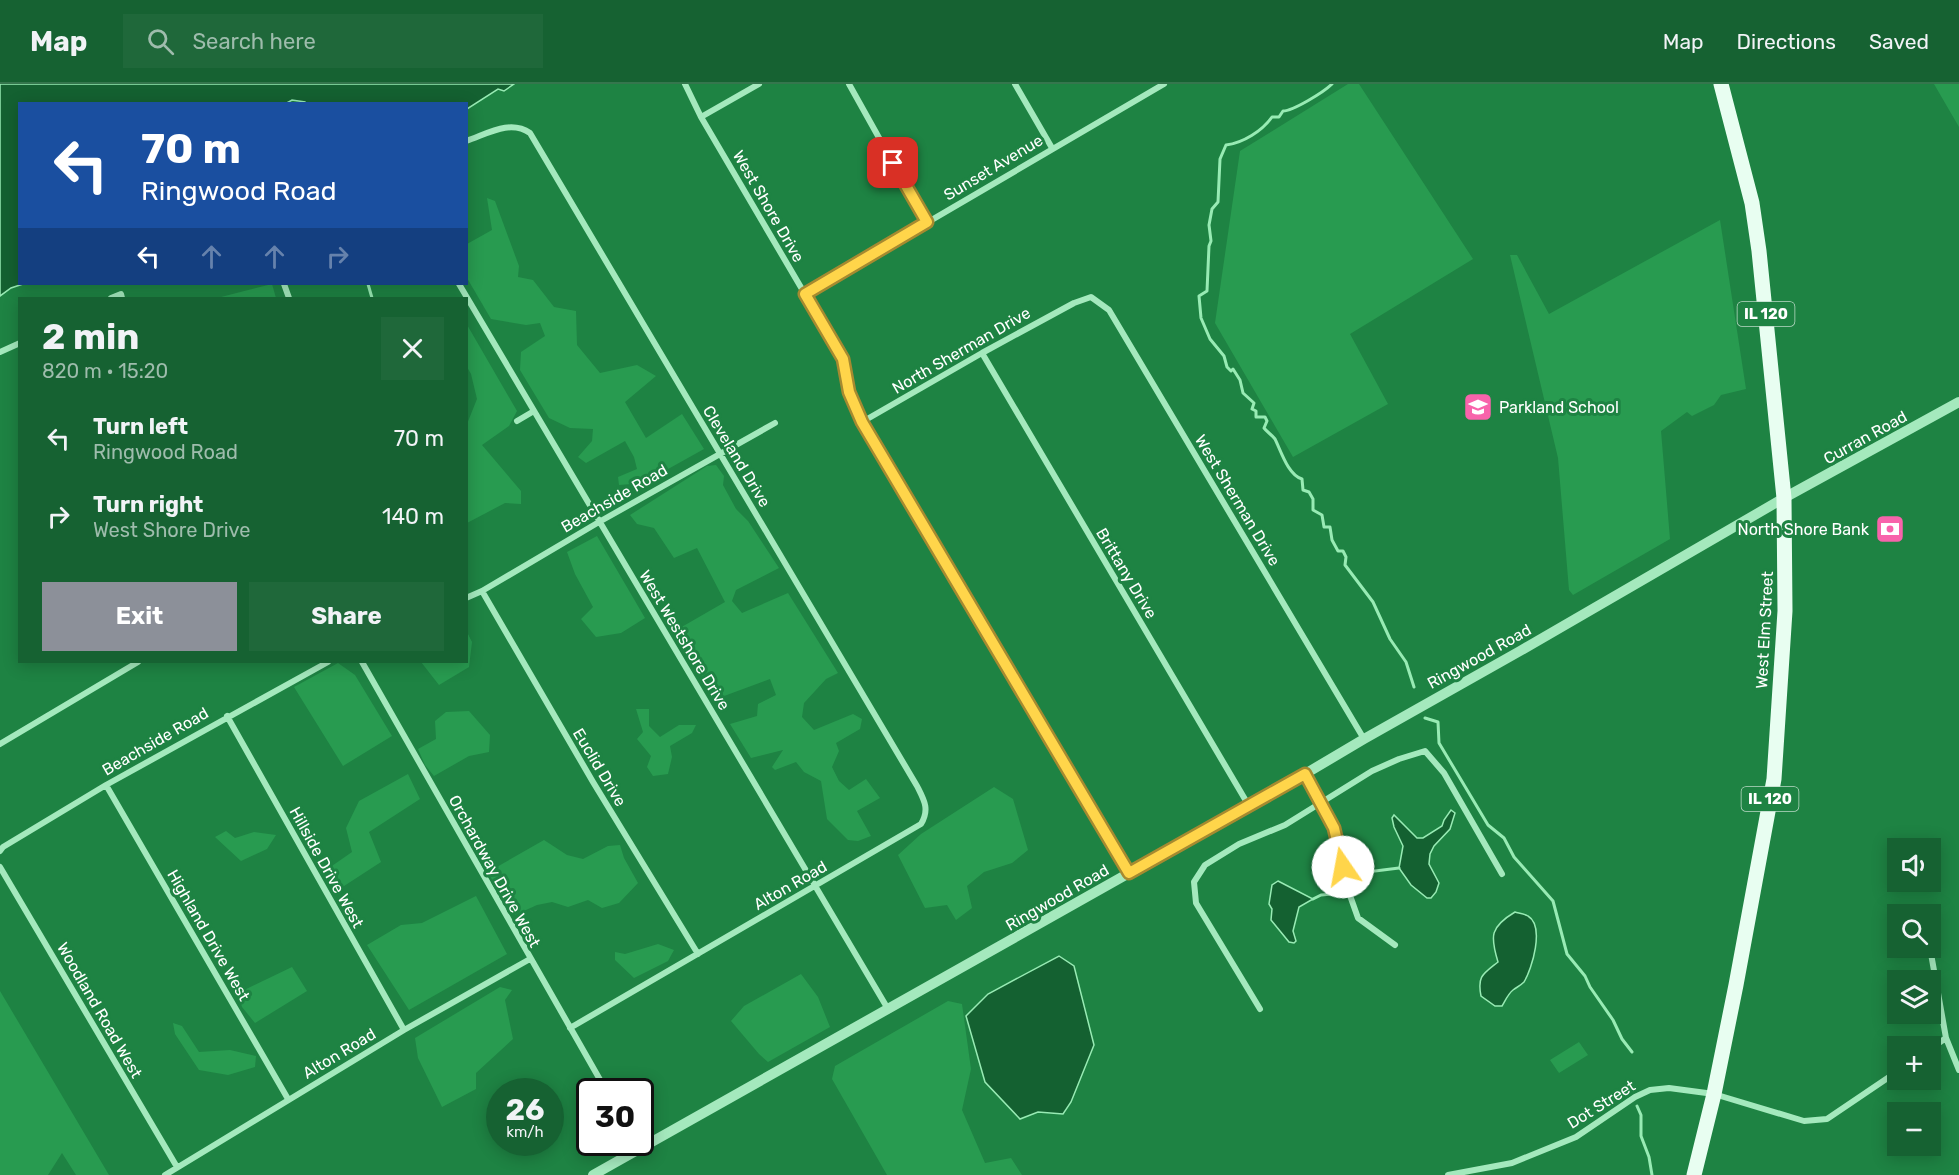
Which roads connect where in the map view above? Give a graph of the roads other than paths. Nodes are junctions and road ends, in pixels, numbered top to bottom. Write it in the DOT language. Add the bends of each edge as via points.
graph roads {
  1 [pos="685,84"];
  2 [pos="759,84"];
  3 [pos="849,84"];
  4 [pos="1015,84"];
  5 [pos="1164,84"];
  6 [pos="1721,84"];
  7 [pos="701,117"];
  8 [pos="468,140"];
  9 [pos="1052,148"];
  10 [pos="927,222"];
  11 [pos="805,294"];
  12 [pos="468,301"];
  13 [pos="1074,303"];
  14 [pos="18,344"];
  15 [pos="0,352"];
  16 [pos="982,353"];
  17 [pos="1959,402"];
  18 [pos="534,411"];
  19 [pos="517,421"];
  20 [pos="862,422"];
  21 [pos="775,423"];
  22 [pos="720,453"];
  23 [pos="1784,498"];
  24 [pos="599,522"];
  25 [pos="482,591"];
  26 [pos="468,597"];
  27 [pos="136,663"];
  28 [pos="326,663"];
  29 [pos="363,663"];
  30 [pos="227,716"];
  31 [pos="1364,739"];
  32 [pos="0,744"];
  33 [pos="1305,774"];
  34 [pos="106,785"];
  35 [pos="1321,804"];
  36 [pos="1249,806"];
  37 [pos="926,815"];
  38 [pos="0,851"];
  39 [pos="0,867"];
  40 [pos="1129,873"];
  41 [pos="1502,874"];
  42 [pos="816,885"];
  43 [pos="1395,945"];
  44 [pos="698,954"];
  45 [pos="1932,958"];
  46 [pos="530,959"];
  47 [pos="1260,1009"];
  48 [pos="889,1010"];
  49 [pos="570,1028"];
  50 [pos="404,1030"];
  51 [pos="1946,1038"];
  52 [pos="1941,1041"];
  53 [pos="1959,1070"];
  54 [pos="598,1078"];
  55 [pos="1887,1078"];
  56 [pos="1714,1094"];
  57 [pos="288,1099"];
  58 [pos="654,1137"];
  59 [pos="621,1156"];
  60 [pos="177,1167"];
  61 [pos="165,1175"];
  62 [pos="592,1175"];
  63 [pos="1448,1175"];
  64 [pos="1694,1175"];
  1 -- 7 [label="street, West Shore Drive"];
  2 -- 7 [label="street"];
  3 -- 10 [label="street"];
  4 -- 9 [label="street"];
  5 -- 9 [label="street, Sunset Avenue"];
  6 -- 23 [label="main road, West Elm Street / IL 120" via="1757,232"];
  7 -- 11 [label="street, West Shore Drive"];
  8 -- 22 [label="street, Cleveland Drive" via="508,126 521,127 530,134"];
  9 -- 10 [label="street, Sunset Avenue"];
  10 -- 11 [label="street, Sunset Avenue"];
  11 -- 20 [label="street, West Shore Drive" via="843,359 849,392"];
  12 -- 18 [label="street, West Westshore Drive"];
  13 -- 16 [label="street, North Sherman Drive"];
  13 -- 31 [label="street, West Sherman Drive" via="1091,297 1109,310"];
  14 -- 15 [label="street"];
  16 -- 20 [label="street, North Sherman Drive"];
  16 -- 36 [label="street, Brittany Drive"];
  17 -- 23 [label="street, Curran Road"];
  18 -- 19 [label="street"];
  18 -- 24 [label="street, West Westshore Drive"];
  20 -- 40 [label="street, West Shore Drive"];
  21 -- 22 [label="street, Beachside Road"];
  22 -- 24 [label="street, Beachside Road"];
  22 -- 37 [label="street, Cleveland Drive" via="917,786"];
  23 -- 31 [label="street, Ringwood Road"];
  23 -- 56 [label="main road, West Elm Street / IL 120" via="1785,611 1774,778"];
  24 -- 25 [label="street, Beachside Road"];
  24 -- 42 [label="street, West Westshore Drive"];
  25 -- 26 [label="street, Beachside Road"];
  25 -- 44 [label="street, Euclid Drive"];
  27 -- 32 [label="street"];
  28 -- 30 [label="street, Beachside Road"];
  29 -- 46 [label="street, Orchardway Drive West"];
  30 -- 34 [label="street, Beachside Road"];
  30 -- 50 [label="street, Hillside Drive West"];
  31 -- 33 [label="street, Ringwood Road"];
  33 -- 35 [label="street"];
  33 -- 36 [label="street, Ringwood Road"];
  34 -- 38 [label="street, Beachside Road"];
  34 -- 57 [label="street, Highland Drive West"];
  35 -- 41 [label="street" via="1372,771 1425,751 1444,773"];
  35 -- 43 [label="street" via="1334,828 1358,918"];
  35 -- 47 [label="street" via="1285,825 1239,844 1205,865 1194,882 1196,903"];
  36 -- 40 [label="street, Ringwood Road"];
  37 -- 42 [label="street, Alton Road" via="921,824"];
  39 -- 60 [label="street, Woodland Road West"];
  40 -- 48 [label="street, Ringwood Road"];
  42 -- 44 [label="street, Alton Road"];
  42 -- 48 [label="street, West Westshore Drive"];
  44 -- 49 [label="street, Alton Road"];
  45 -- 51 [label="street"];
  46 -- 49 [label="street, Orchardway Drive West"];
  46 -- 50 [label="street, Alton Road"];
  48 -- 58 [label="street, Ringwood Road"];
  49 -- 54 [label="street, Orchardway Drive West"];
  50 -- 57 [label="street, Alton Road"];
  51 -- 52 [label="street"];
  51 -- 53 [label="street"];
  55 -- 56 [label="street, Dot Street" via="1827,1119 1804,1121"];
  56 -- 63 [label="street, Dot Street" via="1669,1088 1650,1090 1576,1137 1512,1163"];
  56 -- 64 [label="main road, West Elm Street / IL 120"];
  57 -- 60 [label="street, Alton Road"];
  59 -- 62 [label="street, Ringwood Road"];
  60 -- 61 [label="street, Alton Road"];
}
